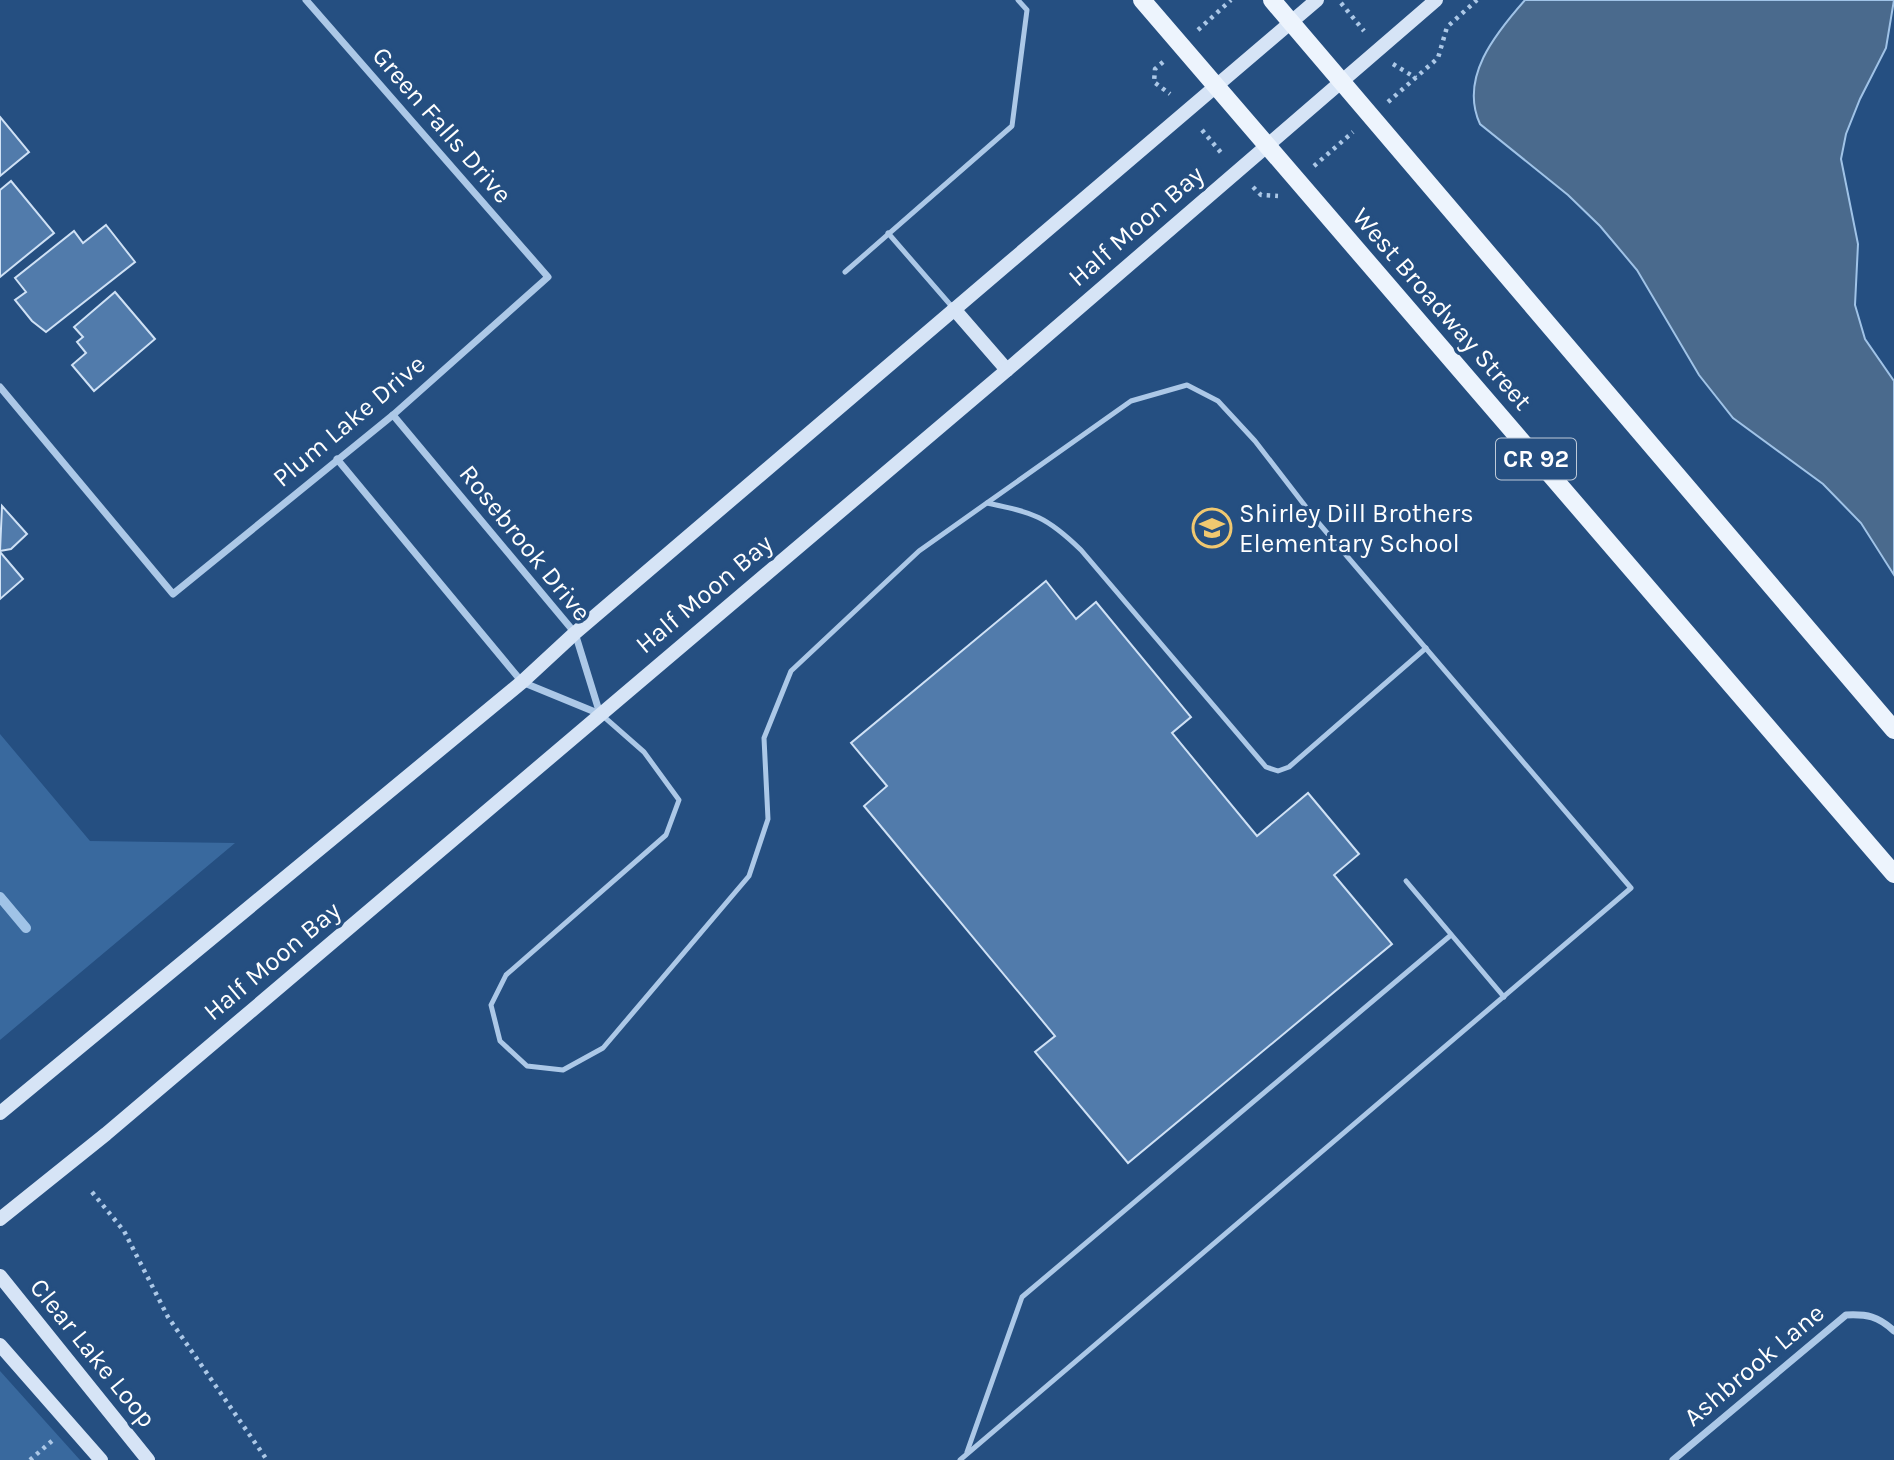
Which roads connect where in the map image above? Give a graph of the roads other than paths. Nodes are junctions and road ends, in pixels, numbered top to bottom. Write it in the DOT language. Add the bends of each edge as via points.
graph roads {
  1 [pos="306,0"];
  2 [pos="1018,0"];
  3 [pos="1142,0"];
  4 [pos="1272,0"];
  5 [pos="1317,0"];
  6 [pos="1436,0"];
  7 [pos="1291,23"];
  8 [pos="1342,82"];
  9 [pos="1215,86"];
  10 [pos="1267,146"];
  11 [pos="888,233"];
  12 [pos="845,272"];
  13 [pos="548,277"];
  14 [pos="954,309"];
  15 [pos="1007,370"];
  16 [pos="0,387"];
  17 [pos="393,415"];
  18 [pos="337,459"];
  19 [pos="987,503"];
  20 [pos="575,634"];
  21 [pos="1426,648"];
  22 [pos="522,682"];
  23 [pos="600,714"];
  24 [pos="1894,730"];
  25 [pos="1894,874"];
  26 [pos="1406,881"];
  27 [pos="1451,935"];
  28 [pos="1504,996"];
  29 [pos="0,1113"];
  30 [pos="0,1219"];
  31 [pos="0,1276"];
  32 [pos="1894,1331"];
  33 [pos="0,1345"];
  34 [pos="963,1458"];
  35 [pos="102,1460"];
  36 [pos="148,1460"];
  37 [pos="1673,1460"];
  1 -- 13 [label="street, Green Falls Drive"];
  2 -- 11 [label="lane" via="1027,10 1012,126"];
  3 -- 9 [label="main road, West Broadway Street / CR 92"];
  4 -- 7 [label="main road"];
  5 -- 7 [label="street, Half Moon Bay"];
  6 -- 8 [label="street, Half Moon Bay"];
  7 -- 8 [label="main road"];
  7 -- 9 [label="street, Half Moon Bay"];
  8 -- 10 [label="street, Half Moon Bay"];
  8 -- 24 [label="main road"];
  9 -- 10 [label="main road, West Broadway Street / CR 92"];
  9 -- 14 [label="street, Half Moon Bay"];
  10 -- 15 [label="street, Half Moon Bay"];
  10 -- 25 [label="main road, West Broadway Street / CR 92"];
  11 -- 12 [label="lane"];
  11 -- 14 [label="lane"];
  13 -- 17 [label="street, Plum Lake Drive"];
  14 -- 15 [label="street"];
  14 -- 20 [label="street, Half Moon Bay"];
  15 -- 23 [label="street, Half Moon Bay"];
  16 -- 18 [label="street, Plum Lake Drive" via="173,594"];
  17 -- 18 [label="street, Plum Lake Drive"];
  17 -- 20 [label="street, Rosebrook Drive"];
  18 -- 22 [label="street"];
  19 -- 21 [label="lane" via="1130,401 1187,385 1218,401"];
  19 -- 21 [label="lane" via="1033,512 1054,524 1266,767 1278,771 1289,767"];
  19 -- 23 [label="lane" via="919,551 791,671 764,738 768,819 749,876 603,1048 563,1070 527,1066 500,1041 491,1004 506,975 666,835 679,800 644,752"];
  20 -- 22 [label="street, Half Moon Bay"];
  20 -- 23 [label="street, Rosebrook Drive"];
  21 -- 28 [label="lane" via="1631,888"];
  22 -- 23 [label="street"];
  22 -- 29 [label="street, Half Moon Bay"];
  23 -- 30 [label="street, Half Moon Bay"];
  26 -- 27 [label="lane"];
  27 -- 28 [label="lane"];
  27 -- 34 [label="lane" via="1022,1297"];
  28 -- 34 [label="lane"];
  31 -- 36 [label="street, Clear Lake Loop"];
  32 -- 37 [label="street, Ashbrook Lane" via="1867,1314 1846,1315"];
  33 -- 35 [label="street"];
}
